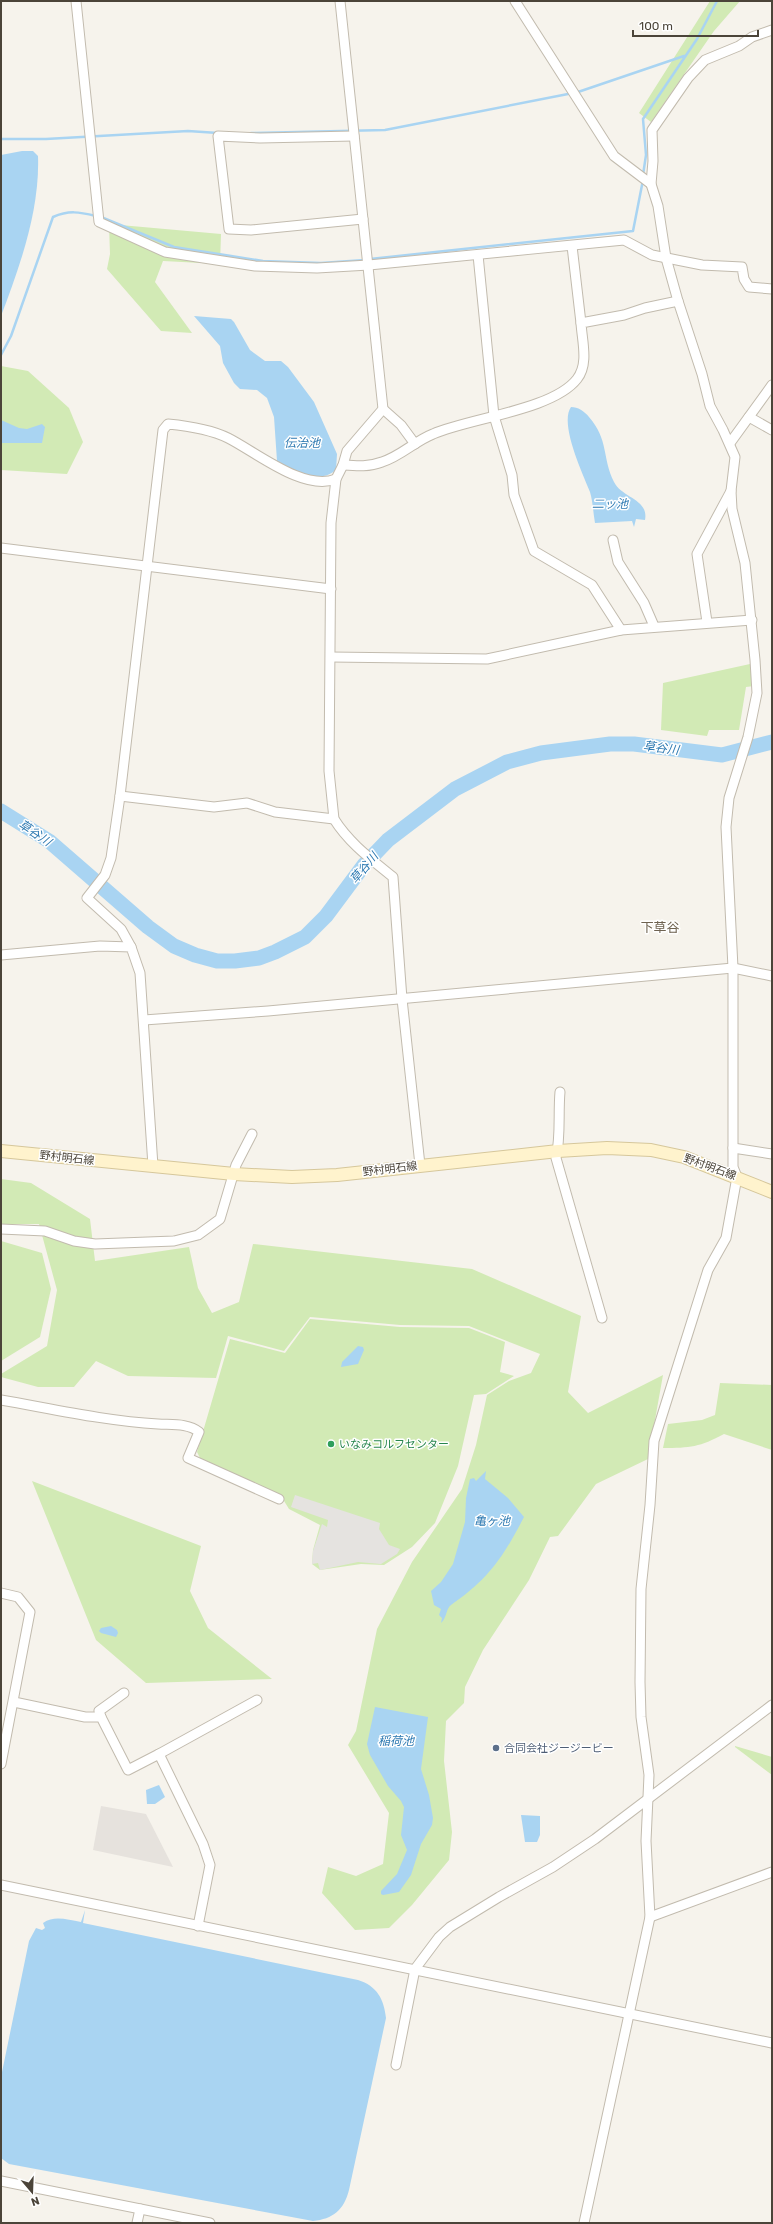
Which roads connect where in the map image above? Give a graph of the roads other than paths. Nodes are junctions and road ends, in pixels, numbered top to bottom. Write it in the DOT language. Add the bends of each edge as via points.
graph roads {
  1 [pos="76,1"];
  2 [pos="340,1"];
  3 [pos="515,1"];
  4 [pos="772,30"];
  5 [pos="354,136"];
  6 [pos="651,184"];
  7 [pos="363,219"];
  8 [pos="572,246"];
  9 [pos="478,255"];
  10 [pos="666,258"];
  11 [pos="369,266"];
  12 [pos="772,289"];
  13 [pos="678,301"];
  14 [pos="581,323"];
  15 [pos="772,386"];
  16 [pos="383,409"];
  17 [pos="494,416"];
  18 [pos="749,417"];
  19 [pos="772,430"];
  20 [pos="730,443"];
  21 [pos="415,444"];
  22 [pos="343,465"];
  23 [pos="336,479"];
  24 [pos="731,491"];
  25 [pos="614,540"];
  26 [pos="1,548"];
  27 [pos="148,566"];
  28 [pos="332,589"];
  29 [pos="752,620"];
  30 [pos="707,622"];
  31 [pos="654,626"];
  32 [pos="621,630"];
  33 [pos="331,656"];
  34 [pos="120,796"];
  35 [pos="334,819"];
  36 [pos="131,947"];
  37 [pos="1,955"];
  38 [pos="733,968"];
  39 [pos="772,976"];
  40 [pos="402,999"];
  41 [pos="144,1020"];
  42 [pos="560,1092"];
  43 [pos="252,1134"];
  44 [pos="734,1148"];
  45 [pos="1,1151"];
  46 [pos="558,1151"];
  47 [pos="772,1154"];
  48 [pos="420,1165"];
  49 [pos="153,1166"];
  50 [pos="234,1174"];
  51 [pos="737,1177"];
  52 [pos="772,1192"];
  53 [pos="1,1228"];
  54 [pos="602,1318"];
  55 [pos="1,1400"];
  56 [pos="279,1499"];
  57 [pos="1,1593"];
  58 [pos="124,1693"];
  59 [pos="257,1700"];
  60 [pos="14,1702"];
  61 [pos="772,1705"];
  62 [pos="101,1717"];
  63 [pos="158,1754"];
  64 [pos="1,1764"];
  65 [pos="648,1798"];
  66 [pos="772,1872"];
  67 [pos="1,1886"];
  68 [pos="650,1917"];
  69 [pos="198,1926"];
  70 [pos="415,1969"];
  71 [pos="629,2014"];
  72 [pos="772,2043"];
  73 [pos="396,2065"];
  74 [pos="1,2182"];
  75 [pos="140,2209"];
  76 [pos="137,2223"];
  77 [pos="210,2223"];
  78 [pos="584,2223"];
  1 -- 11 [label="street" via="99,222 165,252 255,266"];
  2 -- 5 [label="street"];
  3 -- 6 [label="street" via="614,156"];
  4 -- 6 [label="street" via="706,60 688,78 652,130"];
  5 -- 7 [label="street"];
  5 -- 7 [label="street" via="218,136 229,229 250,230"];
  6 -- 10 [label="street" via="658,206"];
  7 -- 11 [label="street"];
  8 -- 9 [label="street"];
  8 -- 10 [label="street" via="624,240 652,255"];
  8 -- 14 [label="street"];
  9 -- 11 [label="street"];
  9 -- 17 [label="street"];
  10 -- 12 [label="street" via="742,267 744,279 749,287"];
  10 -- 13 [label="street"];
  11 -- 16 [label="street"];
  13 -- 14 [label="street" via="644,308 624,316"];
  13 -- 20 [label="street" via="710,406"];
  14 -- 17 [label="street" via="584,363 578,378 568,389 548,400"];
  15 -- 18 [label="street"];
  16 -- 21 [label="street" via="401,425"];
  16 -- 22 [label="street" via="347,451"];
  17 -- 21 [label="street" via="433,434"];
  17 -- 32 [label="street" via="512,475 514,495 534,551 592,584"];
  18 -- 19 [label="street"];
  18 -- 20 [label="street"];
  20 -- 24 [label="street" via="735,457"];
  21 -- 22 [label="street" via="383,462 363,467"];
  22 -- 23 [label="street"];
  23 -- 27 [label="street" via="326,482 306,479 261,459 226,437 189,426 168,424 163,430"];
  23 -- 28 [label="street" via="331,523"];
  24 -- 29 [label="street" via="732,508 745,563"];
  24 -- 30 [label="street" via="697,554"];
  25 -- 31 [label="street" via="618,562 644,604"];
  26 -- 27 [label="street"];
  27 -- 28 [label="street"];
  27 -- 34 [label="street"];
  28 -- 33 [label="street"];
  29 -- 30 [label="street"];
  29 -- 38 [label="street" via="757,694 748,737 730,798 726,827"];
  30 -- 31 [label="street"];
  31 -- 32 [label="street"];
  32 -- 33 [label="street" via="487,659"];
  33 -- 35 [label="street" via="329,771"];
  34 -- 35 [label="street" via="214,807 247,803 275,812"];
  34 -- 36 [label="street" via="111,858 105,875 87,898 121,929"];
  35 -- 40 [label="street" via="355,846 393,877"];
  36 -- 37 [label="street" via="100,946"];
  36 -- 41 [label="street" via="140,973"];
  38 -- 39 [label="street"];
  38 -- 40 [label="street"];
  38 -- 44 [label="street"];
  40 -- 41 [label="street"];
  40 -- 48 [label="street"];
  41 -- 49 [label="street"];
  42 -- 46 [label="street"];
  43 -- 50 [label="street"];
  44 -- 47 [label="street"];
  44 -- 51 [label="street" via="733,1167"];
  45 -- 49 [label="main road, 野村明石線"];
  46 -- 48 [label="main road, 野村明石線"];
  46 -- 51 [label="main road, 野村明石線" via="607,1148 652,1150 684,1157"];
  46 -- 54 [label="street" via="556,1158"];
  48 -- 50 [label="main road, 野村明石線" via="337,1175 292,1177"];
  49 -- 50 [label="main road, 野村明石線"];
  50 -- 53 [label="street" via="220,1219 198,1235 180,1240 95,1244 74,1241 45,1231"];
  51 -- 52 [label="main road, 野村明石線"];
  51 -- 65 [label="street" via="726,1238 708,1270 654,1441 641,1589 641,1717 649,1775"];
  55 -- 56 [label="street" via="88,1416 192,1427 199,1432 188,1458"];
  57 -- 60 [label="street" via="18,1597 30,1612"];
  58 -- 62 [label="street" via="98,1711"];
  59 -- 63 [label="street"];
  60 -- 62 [label="street" via="85,1717"];
  60 -- 64 [label="street"];
  61 -- 65 [label="street"];
  62 -- 63 [label="street" via="128,1770"];
  63 -- 69 [label="street" via="203,1844 210,1865"];
  65 -- 68 [label="street" via="646,1841"];
  65 -- 70 [label="street" via="578,1851 450,1927 439,1937"];
  66 -- 68 [label="street"];
  67 -- 69 [label="street"];
  68 -- 71 [label="street"];
  69 -- 70 [label="street"];
  70 -- 71 [label="street"];
  70 -- 73 [label="street"];
  71 -- 72 [label="street"];
  71 -- 78 [label="street"];
  74 -- 75 [label="street"];
  75 -- 76 [label="street"];
  75 -- 77 [label="street"];
}
